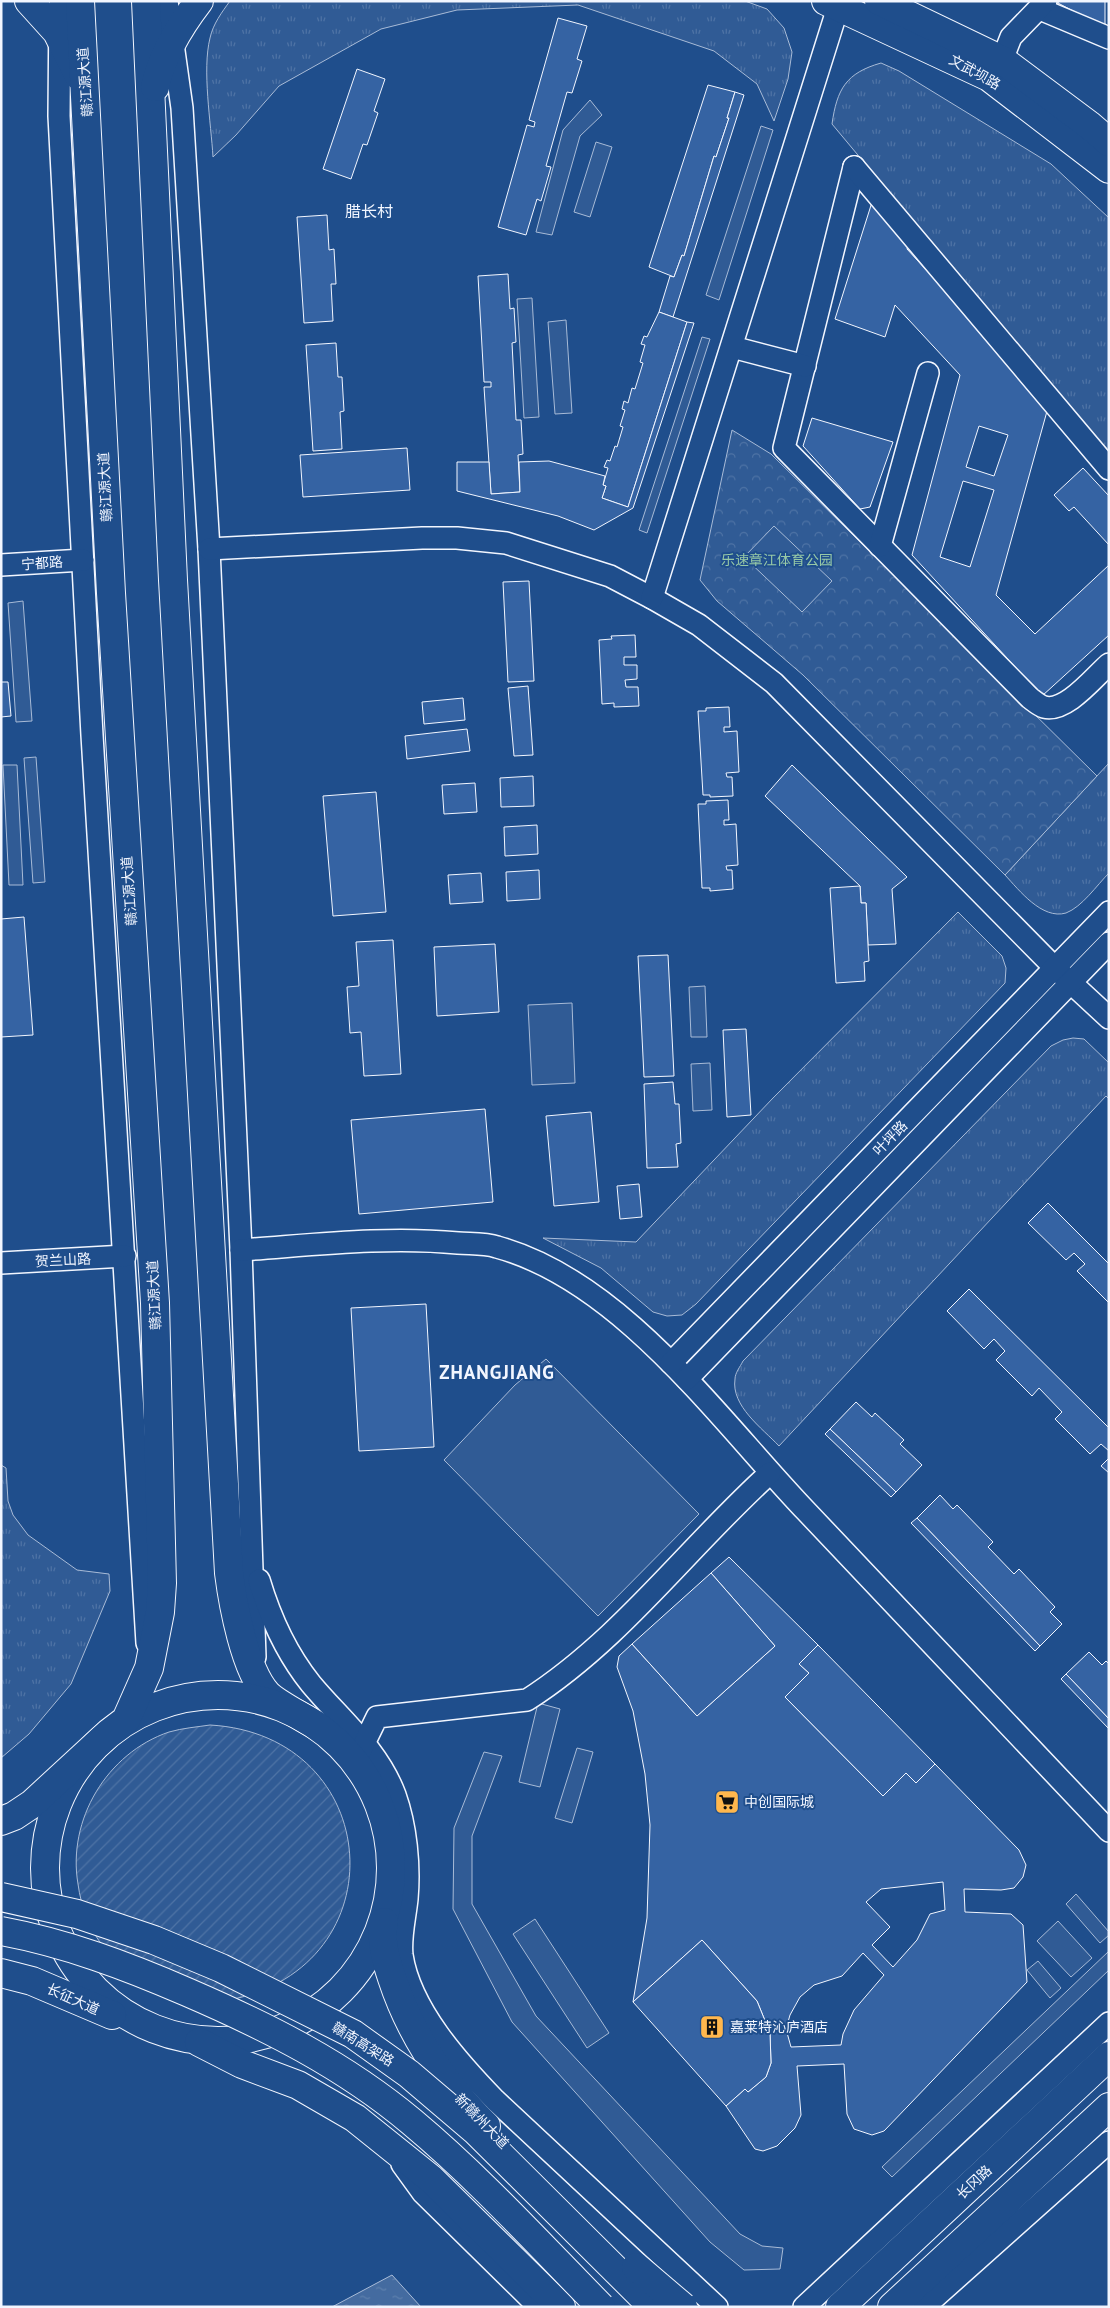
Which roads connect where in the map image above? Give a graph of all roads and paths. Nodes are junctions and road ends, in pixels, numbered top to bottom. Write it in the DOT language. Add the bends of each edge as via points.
graph roads {
  1 [pos="29,1"];
  2 [pos="60,1"];
  3 [pos="80,1"];
  4 [pos="146,1"];
  5 [pos="167,1"];
  6 [pos="199,1"];
  7 [pos="879,1"];
  8 [pos="835,3"];
  9 [pos="1043,5"];
  10 [pos="58,35"];
  11 [pos="1109,38"];
  12 [pos="172,41"];
  13 [pos="1002,60"];
  14 [pos="150,105"];
  15 [pos="87,107"];
  16 [pos="1109,142"];
  17 [pos="1109,169"];
  18 [pos="732,347"];
  19 [pos="804,366"];
  20 [pos="928,373"];
  21 [pos="1109,469"];
  22 [pos="880,546"];
  23 [pos="209,549"];
  24 [pos="83,560"];
  25 [pos="1,566"];
  26 [pos="652,598"];
  27 [pos="1109,664"];
  28 [pos="1109,912"];
  29 [pos="1109,943"];
  30 [pos="1055,968"];
  31 [pos="1072,982"];
  32 [pos="1109,1018"];
  33 [pos="241,1250"];
  34 [pos="125,1256"];
  35 [pos="1,1263"];
  36 [pos="671,1363"];
  37 [pos="687,1379"];
  38 [pos="770,1474"];
  39 [pos="251,1554"];
  40 [pos="149,1668"];
  41 [pos="255,1672"];
  42 [pos="322,1729"];
  43 [pos="108,1733"];
  44 [pos="360,1752"];
  45 [pos="85,1756"];
  46 [pos="1,1821"];
  47 [pos="1109,1831"];
  48 [pos="389,1889"];
  49 [pos="1,1896"];
  50 [pos="1,1931"];
  51 [pos="1,1974"];
  52 [pos="1109,2023"];
  53 [pos="144,2025"];
  54 [pos="193,2040"];
  55 [pos="1109,2056"];
  56 [pos="1109,2108"];
  57 [pos="476,2131"];
  58 [pos="382,2138"];
  59 [pos="1109,2142"];
  60 [pos="539,2307"];
  61 [pos="561,2307"];
  62 [pos="600,2307"];
  63 [pos="653,2307"];
  64 [pos="668,2307"];
  65 [pos="683,2307"];
  66 [pos="717,2307"];
  67 [pos="804,2307"];
  68 [pos="840,2307"];
  69 [pos="892,2307"];
  70 [pos="924,2307"];
  1 -- 10 [label="main road"];
  2 -- 10 [label="street"];
  3 -- 15 [label="main road, 赣江源大道"];
  4 -- 14 [label="main road"];
  5 -- 12 [label="street"];
  6 -- 12 [label="main road"];
  7 -- 13 [label="main road, 文武坝路"];
  8 -- 17 [label="main road, 文武坝路" via="990,77"];
  8 -- 18 [label="street"];
  9 -- 11 [label="street"];
  9 -- 13 [label="street" via="1011,37"];
  10 -- 15 [label="main road" via="76,68"];
  10 -- 24 [label="street" via="59,116"];
  12 -- 14 [label="main road"];
  12 -- 23 [label="street" via="182,108"];
  13 -- 16 [label="main road, 文武坝路"];
  14 -- 41 [label="main road" via="173,580 229,1573 238,1624"];
  15 -- 40 [label="main road, 赣江源大道" via="110,594 155,1303 162,1583"];
  18 -- 19 [label="street"];
  18 -- 26 [label="street"];
  19 -- 21 [label="street" via="854,167"];
  19 -- 22 [label="street" via="784,448"];
  20 -- 22 [label="street"];
  22 -- 27 [label="street" via="1030,698 1044,707 1069,702"];
  23 -- 26 [label="street" via="422,538 506,543 610,576"];
  23 -- 33 [label="street"];
  24 -- 25 [label="street, 宁都路"];
  24 -- 34 [label="street"];
  26 -- 30 [label="street" via="699,625 774,683"];
  28 -- 30 [label="street, 叶坪路"];
  29 -- 31 [label="street, 叶坪路"];
  30 -- 31 [label="street"];
  30 -- 36 [label="street, 叶坪路"];
  31 -- 32 [label="street"];
  31 -- 37 [label="street, 叶坪路"];
  33 -- 36 [label="street" via="401,1239 495,1246 531,1259 565,1278 621,1316"];
  33 -- 39 [label="street"];
  34 -- 35 [label="street, 贺兰山路"];
  34 -- 40 [label="street"];
  36 -- 37 [label="street"];
  37 -- 38 [label="street"];
  38 -- 44 [label="street" via="596,1648 544,1689 527,1700 377,1717"];
  38 -- 47 [label="street"];
  39 -- 41 [label="street"];
  39 -- 44 [label="street" via="275,1626 294,1660"];
  40 -- 43 [label="main road, 赣江源大道" via="126,1720"];
  41 -- 42 [label="main road" via="267,1694"];
  42 -- 43 [label="main road" via="294,1712 264,1700 231,1694 166,1702 136,1715"];
  42 -- 44 [label="main road"];
  43 -- 45 [label="main road, 赣江源大道"];
  44 -- 48 [label="main road" via="384,1822 390,1855"];
  44 -- 66 [label="street" via="383,1768 395,1795 402,1823 408,1878 402,1956 411,1985 426,2015 468,2073"];
  45 -- 46 [label="main road" via="32,1804"];
  45 -- 53 [label="main road" via="67,1782 54,1811 45,1873 49,1905 58,1935 73,1963 93,1988 117,2009"];
  48 -- 54 [label="main road" via="382,1922 368,1954 348,1982 323,2006 294,2024 261,2036 227,2041"];
  48 -- 64 [label="main road, 新赣州大道" via="381,1936 388,1966 409,2023 440,2074 480,2120"];
  49 -- 57 [label="main road, 赣南高架路, bridge" via="77,1914 154,1940 229,1972 353,2034 409,2074"];
  50 -- 62 [label="main road, bridge" via="101,1956 273,2030 342,2070 411,2121 470,2174"];
  51 -- 53 [label="main road, 长征大道" via="32,1981 102,2012"];
  52 -- 67 [label="street"];
  53 -- 54 [label="main road"];
  54 -- 58 [label="main road" via="242,2064 298,2085 355,2118"];
  55 -- 68 [label="main road, 长冈路"];
  56 -- 69 [label="main road"];
  57 -- 63 [label="main road, 赣南高架路, bridge"];
  57 -- 65 [label="main road, bridge"];
  58 -- 60 [label="street" via="423,2193"];
  58 -- 61 [label="main road" via="432,2179"];
  59 -- 70 [label="street"];
}
